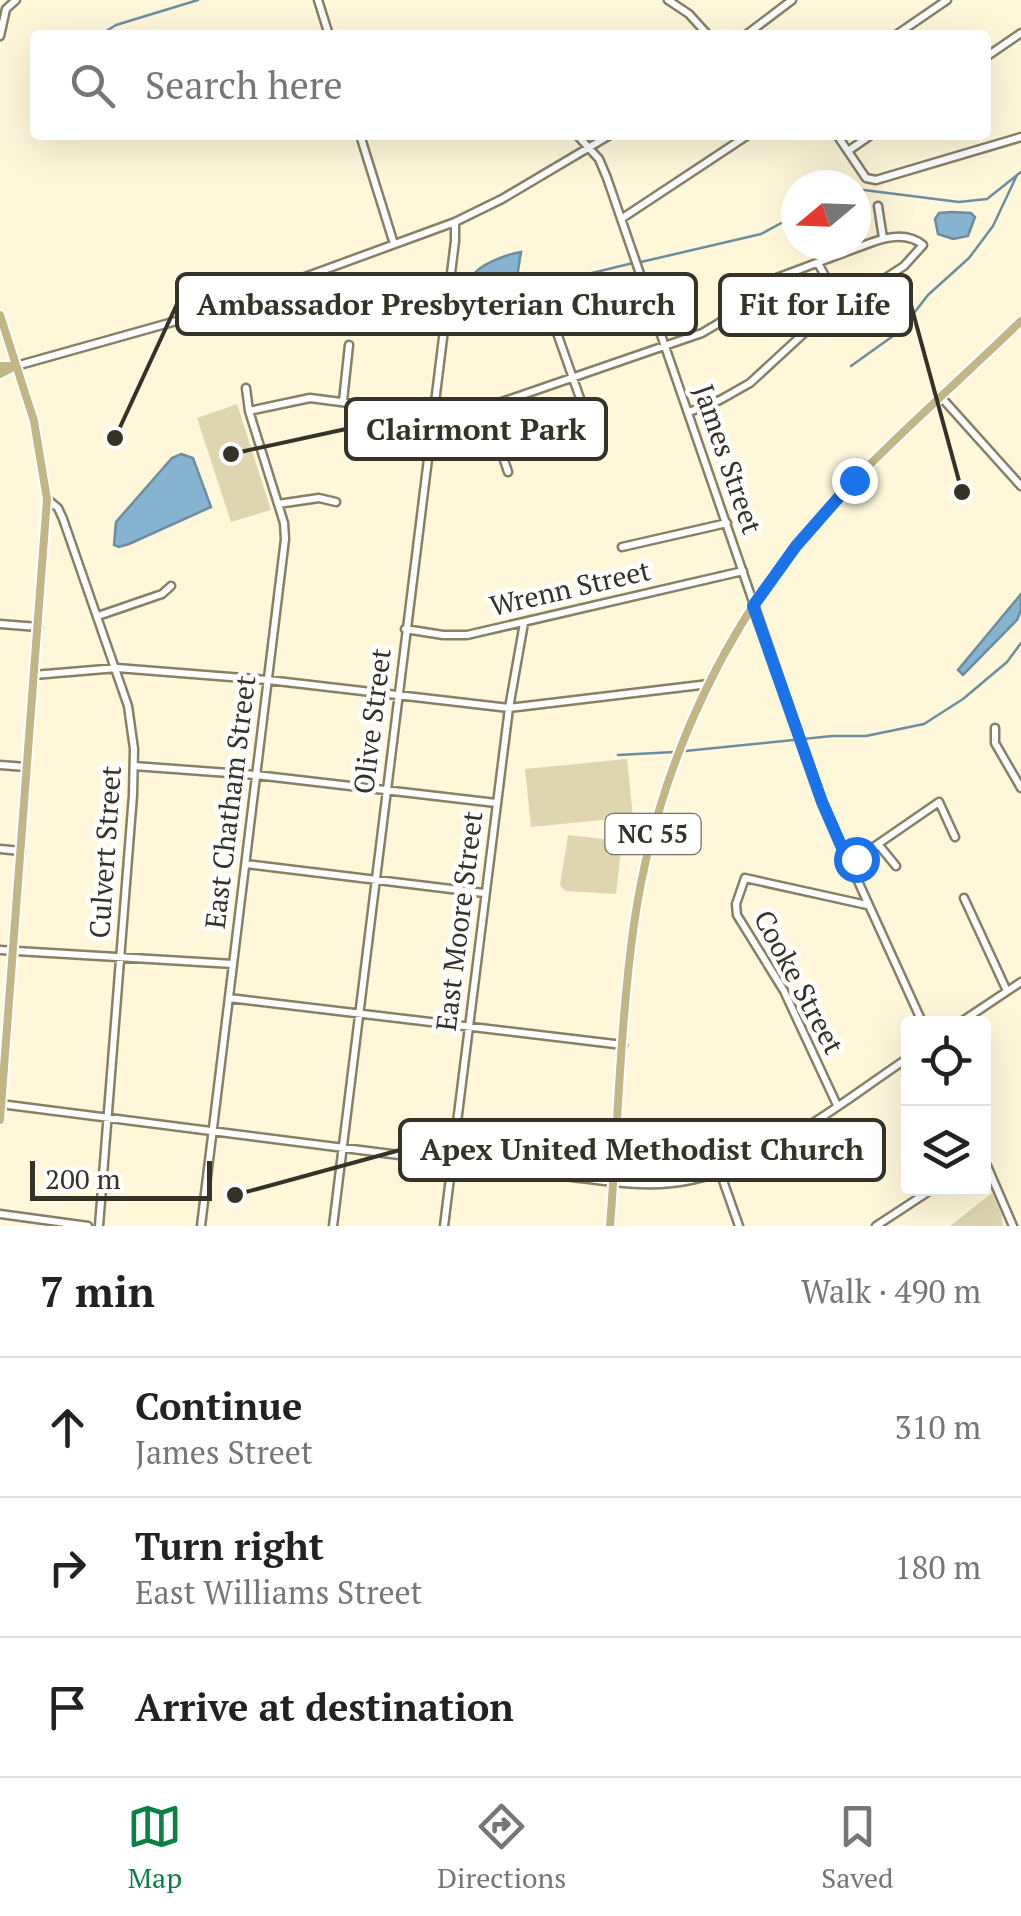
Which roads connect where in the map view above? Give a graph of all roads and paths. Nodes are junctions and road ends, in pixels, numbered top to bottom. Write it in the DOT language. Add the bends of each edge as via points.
graph roads {
  1 [pos="16,0"];
  2 [pos="318,0"];
  3 [pos="668,0"];
  4 [pos="792,0"];
  5 [pos="947,0"];
  6 [pos="3,8"];
  7 [pos="327,30"];
  8 [pos="704,30"];
  9 [pos="753,30"];
  10 [pos="903,30"];
  11 [pos="1021,33"];
  12 [pos="0,36"];
  13 [pos="991,53"];
  14 [pos="1021,137"];
  15 [pos="362,140"];
  16 [pos="581,140"];
  17 [pos="602,140"];
  18 [pos="740,140"];
  19 [pos="841,140"];
  20 [pos="863,140"];
  21 [pos="588,148"];
  22 [pos="848,150"];
  23 [pos="878,206"];
  24 [pos="621,219"];
  25 [pos="455,222"];
  26 [pos="883,238"];
  27 [pos="394,244"];
  28 [pos="818,263"];
  29 [pos="840,304"];
  30 [pos="0,315"];
  31 [pos="1021,321"];
  32 [pos="557,333"];
  33 [pos="349,345"];
  34 [pos="665,347"];
  35 [pos="0,366"];
  36 [pos="16,366"];
  37 [pos="0,374"];
  38 [pos="573,379"];
  39 [pos="246,388"];
  40 [pos="941,397"];
  41 [pos="343,401"];
  42 [pos="487,409"];
  43 [pos="248,411"];
  44 [pos="689,412"];
  45 [pos="433,414"];
  46 [pos="598,452"];
  47 [pos="508,472"];
  48 [pos="1021,486"];
  49 [pos="46,498"];
  50 [pos="336,502"];
  51 [pos="278,504"];
  52 [pos="727,523"];
  53 [pos="622,547"];
  54 [pos="743,571"];
  55 [pos="171,586"];
  56 [pos="753,606"];
  57 [pos="98,616"];
  58 [pos="524,623"];
  59 [pos="0,624"];
  60 [pos="38,626"];
  61 [pos="405,629"];
  62 [pos="116,668"];
  63 [pos="34,675"];
  64 [pos="268,680"];
  65 [pos="709,684"];
  66 [pos="398,695"];
  67 [pos="509,708"];
  68 [pos="995,728"];
  69 [pos="0,765"];
  70 [pos="26,766"];
  71 [pos="134,766"];
  72 [pos="256,776"];
  73 [pos="1021,788"];
  74 [pos="386,789"];
  75 [pos="496,803"];
  76 [pos="955,837"];
  77 [pos="878,844"];
  78 [pos="0,849"];
  79 [pos="22,850"];
  80 [pos="246,864"];
  81 [pos="849,864"];
  82 [pos="896,866"];
  83 [pos="376,880"];
  84 [pos="484,892"];
  85 [pos="964,898"];
  86 [pos="868,906"];
  87 [pos="0,950"];
  88 [pos="13,951"];
  89 [pos="120,957"];
  90 [pos="233,964"];
  91 [pos="1021,982"];
  92 [pos="1007,991"];
  93 [pos="229,998"];
  94 [pos="359,1014"];
  95 [pos="918,1016"];
  96 [pos="970,1016"];
  97 [pos="468,1027"];
  98 [pos="624,1045"];
  99 [pos="901,1063"];
  100 [pos="1,1104"];
  101 [pos="837,1105"];
  102 [pos="108,1118"];
  103 [pos="0,1120"];
  104 [pos="212,1132"];
  105 [pos="342,1147"];
  106 [pos="452,1162"];
  107 [pos="720,1172"];
  108 [pos="991,1177"];
  109 [pos="614,1182"];
  110 [pos="922,1196"];
  111 [pos="0,1214"];
  112 [pos="88,1226"];
  113 [pos="99,1226"];
  114 [pos="201,1226"];
  115 [pos="333,1226"];
  116 [pos="444,1226"];
  117 [pos="610,1226"];
  118 [pos="740,1226"];
  119 [pos="876,1226"];
  120 [pos="1014,1226"];
  1 -- 6 [label="street"];
  2 -- 7 [label="street"];
  3 -- 8 [label="street"];
  4 -- 9 [label="street"];
  5 -- 10 [label="street"];
  6 -- 12 [label="street"];
  11 -- 13 [label="street"];
  14 -- 22 [label="street" via="876,180 866,178"];
  15 -- 27 [label="street"];
  16 -- 21 [label="street, James Street"];
  17 -- 21 [label="street"];
  18 -- 24 [label="street"];
  19 -- 22 [label="street"];
  20 -- 22 [label="street"];
  21 -- 24 [label="street, James Street" via="599,159"];
  21 -- 25 [label="street"];
  23 -- 26 [label="street"];
  24 -- 34 [label="street, James Street"];
  25 -- 27 [label="street"];
  25 -- 45 [label="street, Olive Street"];
  26 -- 28 [label="street"];
  26 -- 29 [label="street" via="909,237 924,245 904,266"];
  27 -- 36 [label="street" via="212,312"];
  28 -- 29 [label="street"];
  28 -- 34 [label="street" via="763,284 712,328"];
  29 -- 44 [label="street" via="750,382"];
  30 -- 36 [label="main road"];
  31 -- 40 [label="main road, NC 55"];
  32 -- 38 [label="street"];
  33 -- 41 [label="street"];
  34 -- 38 [label="street"];
  34 -- 44 [label="street, James Street"];
  35 -- 36 [label="main road"];
  36 -- 37 [label="main road"];
  36 -- 49 [label="main road" via="42,454"];
  38 -- 42 [label="street"];
  38 -- 46 [label="street"];
  39 -- 43 [label="street, East Chatham Street"];
  40 -- 48 [label="street"];
  40 -- 56 [label="main road, NC 55" via="822,514"];
  41 -- 43 [label="street" via="302,398"];
  41 -- 45 [label="street"];
  42 -- 45 [label="street"];
  42 -- 47 [label="street"];
  43 -- 51 [label="street, East Chatham Street"];
  44 -- 52 [label="street, James Street"];
  45 -- 61 [label="street, Olive Street"];
  49 -- 57 [label="street, Culvert Street" via="58,508"];
  49 -- 60 [label="main road"];
  50 -- 51 [label="street"];
  51 -- 64 [label="street, East Chatham Street" via="285,538"];
  52 -- 53 [label="street"];
  52 -- 54 [label="street, James Street"];
  54 -- 56 [label="street, James Street"];
  54 -- 58 [label="street, Wrenn Street"];
  55 -- 57 [label="street"];
  56 -- 65 [label="main road, NC 55"];
  56 -- 81 [label="street, James Street"];
  57 -- 62 [label="street, Culvert Street"];
  58 -- 61 [label="street, Wrenn Street" via="455,636"];
  58 -- 67 [label="street, East Moore Street"];
  59 -- 60 [label="street"];
  60 -- 63 [label="main road"];
  61 -- 66 [label="street, Olive Street"];
  62 -- 63 [label="street"];
  62 -- 64 [label="street"];
  62 -- 71 [label="street, Culvert Street" via="130,716"];
  63 -- 70 [label="main road"];
  64 -- 66 [label="street"];
  64 -- 72 [label="street, East Chatham Street"];
  65 -- 67 [label="street"];
  65 -- 98 [label="main road, NC 55" via="673,768 647,859"];
  66 -- 67 [label="street"];
  66 -- 74 [label="street, Olive Street"];
  67 -- 75 [label="street, East Moore Street"];
  68 -- 73 [label="street" via="995,742"];
  69 -- 70 [label="street"];
  70 -- 79 [label="main road"];
  71 -- 72 [label="street"];
  71 -- 89 [label="street, Culvert Street"];
  72 -- 74 [label="street"];
  72 -- 80 [label="street, East Chatham Street"];
  74 -- 75 [label="street"];
  74 -- 83 [label="street, Olive Street"];
  75 -- 84 [label="street, East Moore Street"];
  76 -- 77 [label="street" via="940,802"];
  77 -- 81 [label="street"];
  77 -- 82 [label="street"];
  78 -- 79 [label="street"];
  79 -- 88 [label="main road"];
  80 -- 83 [label="street"];
  80 -- 90 [label="street, East Chatham Street"];
  81 -- 86 [label="street, James Street"];
  83 -- 84 [label="street"];
  83 -- 94 [label="street, Olive Street"];
  84 -- 97 [label="street, East Moore Street"];
  85 -- 92 [label="street"];
  86 -- 95 [label="street, James Street"];
  86 -- 101 [label="street, Cooke Street" via="745,878 736,904"];
  87 -- 88 [label="street"];
  88 -- 89 [label="street"];
  88 -- 100 [label="main road"];
  89 -- 90 [label="street"];
  89 -- 102 [label="street, Culvert Street"];
  90 -- 93 [label="street, East Chatham Street"];
  91 -- 92 [label="street"];
  92 -- 96 [label="street"];
  93 -- 94 [label="street"];
  93 -- 104 [label="street, East Chatham Street"];
  94 -- 97 [label="street"];
  94 -- 105 [label="street, Olive Street"];
  97 -- 98 [label="street"];
  97 -- 106 [label="street, East Moore Street"];
  98 -- 109 [label="main road, NC 55"];
  99 -- 101 [label="street"];
  100 -- 102 [label="street"];
  100 -- 103 [label="main road"];
  101 -- 107 [label="street"];
  102 -- 104 [label="street"];
  102 -- 113 [label="street, Culvert Street"];
  104 -- 105 [label="street"];
  104 -- 114 [label="street, East Chatham Street"];
  105 -- 106 [label="street"];
  105 -- 115 [label="street, Olive Street"];
  106 -- 109 [label="street"];
  106 -- 116 [label="street, East Moore Street"];
  107 -- 109 [label="street" via="676,1182"];
  107 -- 118 [label="street"];
  108 -- 120 [label="street"];
  109 -- 117 [label="main road, NC 55"];
  110 -- 119 [label="street"];
  111 -- 112 [label="street"];
}
